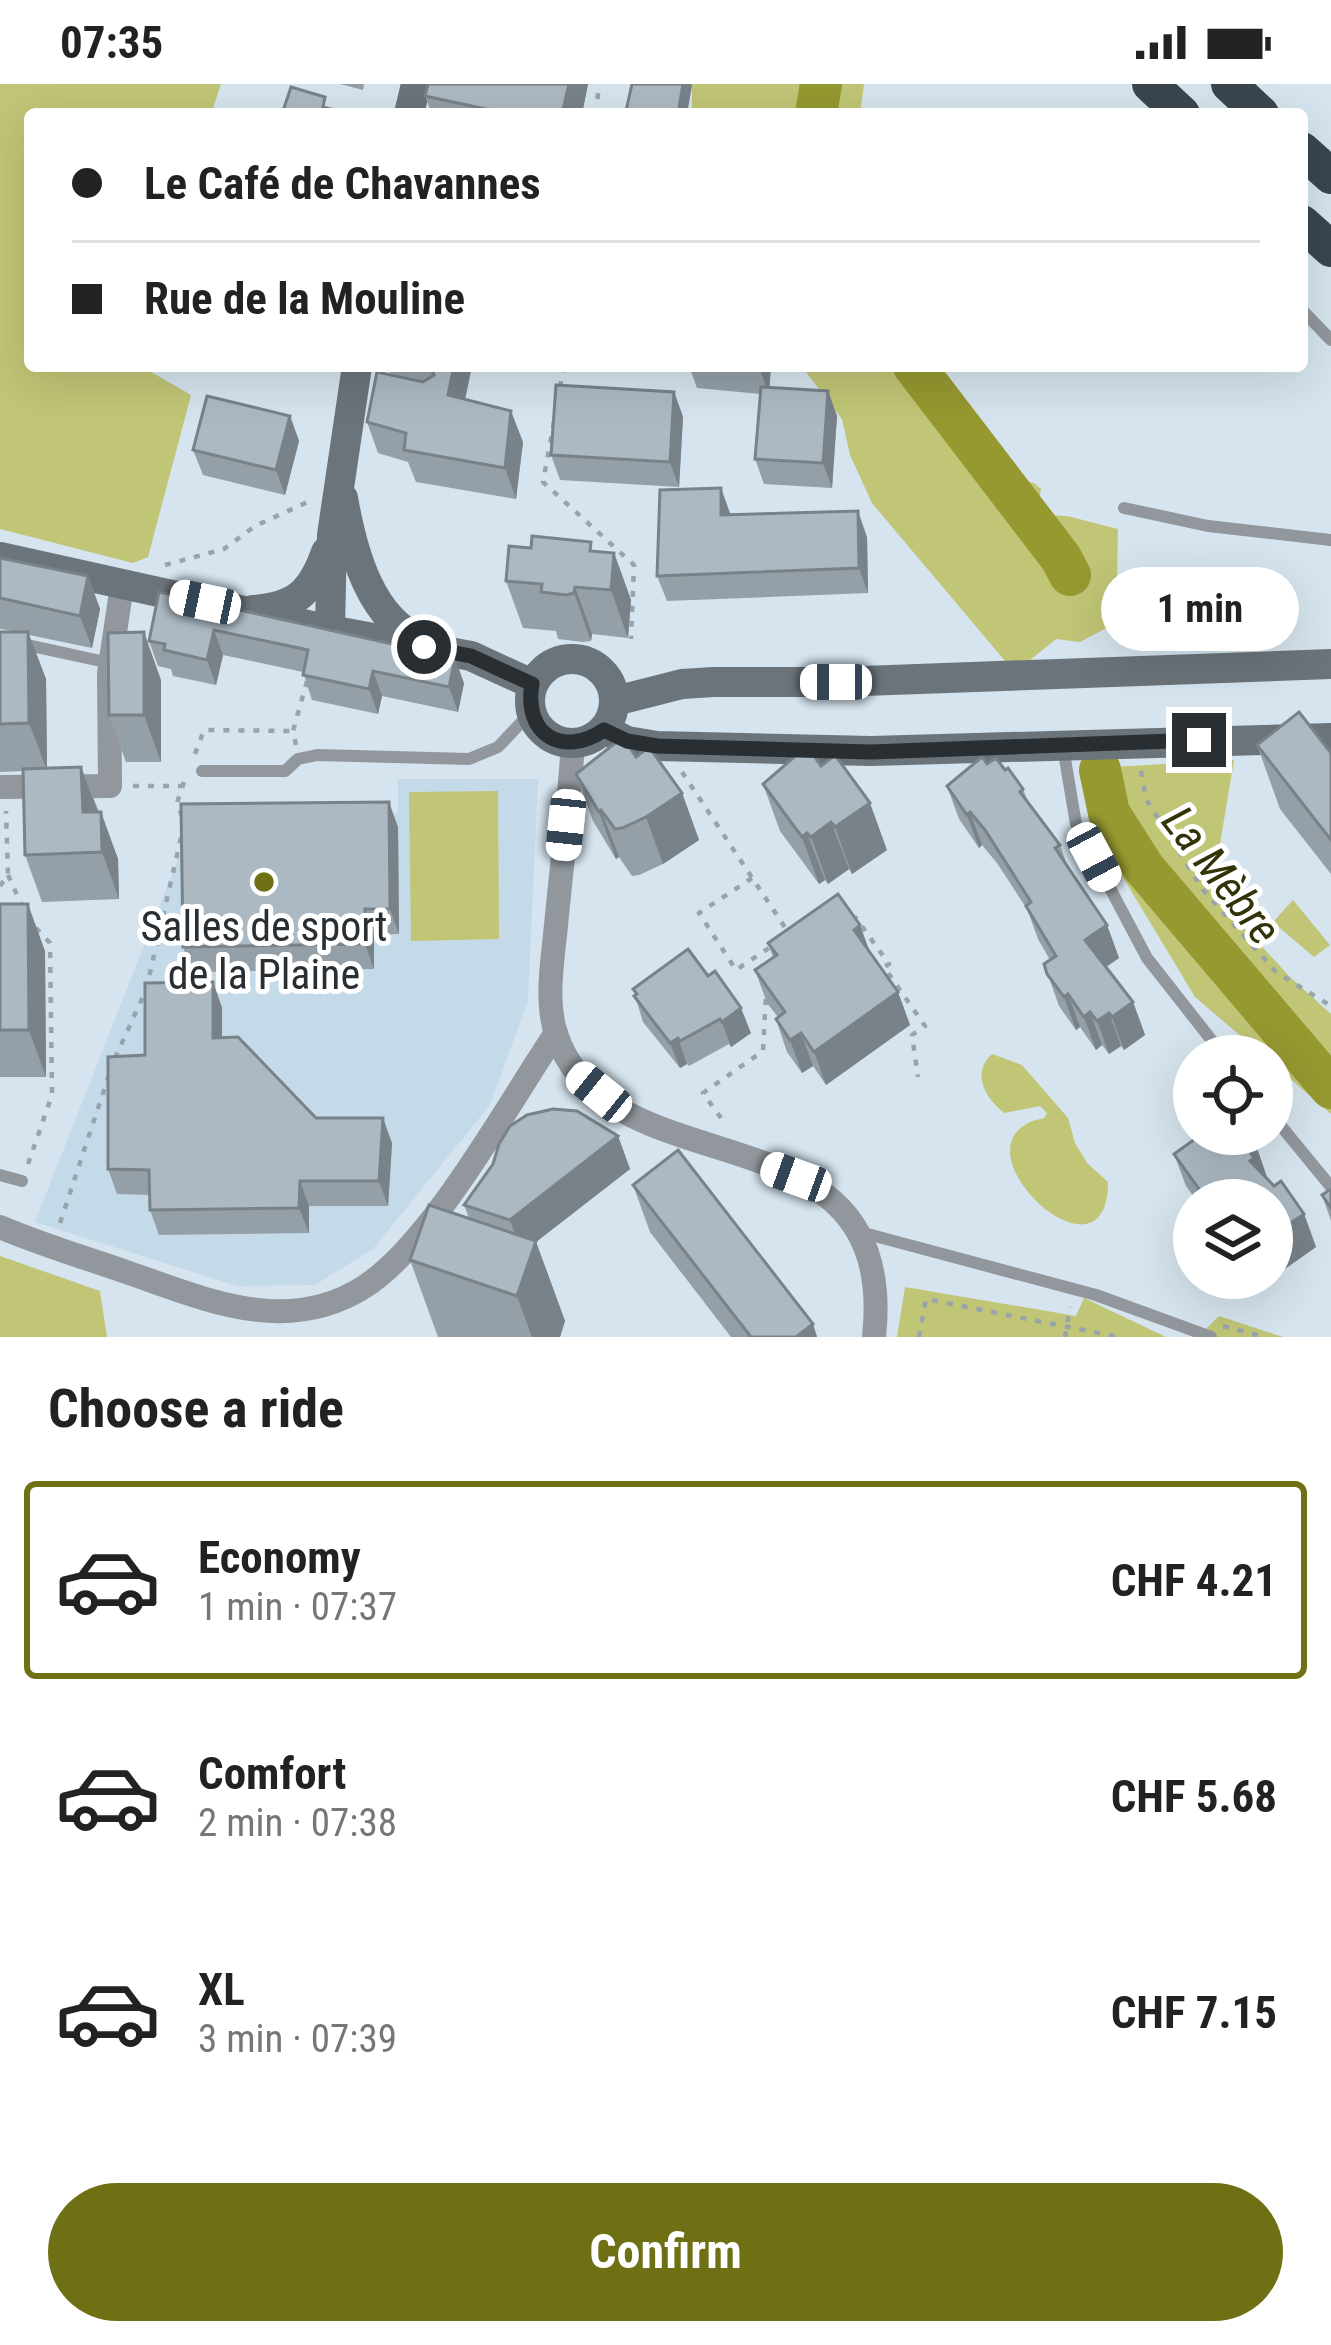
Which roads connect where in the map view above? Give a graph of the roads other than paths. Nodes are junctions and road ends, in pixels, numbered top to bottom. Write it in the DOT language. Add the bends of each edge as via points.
graph roads {
  1 [pos="1148,84"];
  2 [pos="1229,84"];
  3 [pos="1175,108"];
  4 [pos="1255,108"];
  5 [pos="1308,156"];
  6 [pos="1331,176"];
  7 [pos="1308,228"];
  8 [pos="1331,249"];
  9 [pos="1308,316"];
  10 [pos="1331,340"];
  11 [pos="360,380"];
  12 [pos="330,490"];
  13 [pos="1124,508"];
  14 [pos="332,535"];
  15 [pos="1331,540"];
  16 [pos="0,557"];
  17 [pos="135,578"];
  18 [pos="242,610"];
  19 [pos="330,630"];
  20 [pos="0,639"];
  21 [pos="471,656"];
  22 [pos="111,663"];
  23 [pos="1331,664"];
  24 [pos="531,698"];
  25 [pos="609,715"];
  26 [pos="1331,738"];
  27 [pos="573,743"];
  28 [pos="1063,746"];
  29 [pos="195,772"];
  30 [pos="3,787"];
  31 [pos="556,1033"];
  32 [pos="1208,1035"];
  33 [pos="1293,1140"];
  34 [pos="0,1174"];
  35 [pos="22,1181"];
  36 [pos="1331,1187"];
  37 [pos="0,1227"];
  38 [pos="860,1232"];
  39 [pos="874,1337"];
  40 [pos="1211,1337"];
  1 -- 3 [label="highway"];
  2 -- 4 [label="highway"];
  5 -- 6 [label="highway"];
  7 -- 8 [label="highway"];
  9 -- 10 [label="lane"];
  11 -- 12 [label="main road"];
  12 -- 14 [label="main road"];
  12 -- 21 [label="main road" via="373,597 410,636"];
  13 -- 15 [label="lane"];
  14 -- 18 [label="main road" via="304,592 282,608"];
  14 -- 19 [label="main road"];
  16 -- 17 [label="main road"];
  17 -- 18 [label="main road"];
  17 -- 22 [label="street"];
  18 -- 19 [label="main road"];
  19 -- 21 [label="main road"];
  20 -- 22 [label="lane"];
  21 -- 24 [label="main road"];
  22 -- 30 [label="street" via="110,786"];
  23 -- 25 [label="main road" via="682,684"];
  24 -- 25 [label="main road" via="549,665 581,659 607,677"];
  24 -- 27 [label="main road" via="550,737"];
  24 -- 29 [label="lane" via="498,747 469,759 317,755 285,771"];
  25 -- 27 [label="main road" via="589,740"];
  25 -- 28 [label="main road" via="639,744 665,747"];
  26 -- 28 [label="main road"];
  27 -- 31 [label="street" via="551,979"];
  28 -- 32 [label="lane" via="1076,824 1147,958"];
  31 -- 37 [label="street" via="428,1238 365,1286 320,1307 232,1309"];
  31 -- 38 [label="street" via="577,1075 621,1110 796,1177 834,1199"];
  33 -- 36 [label="lane"];
  34 -- 35 [label="lane"];
  38 -- 39 [label="street" via="878,1296"];
  38 -- 40 [label="lane" via="1073,1289"];
}
